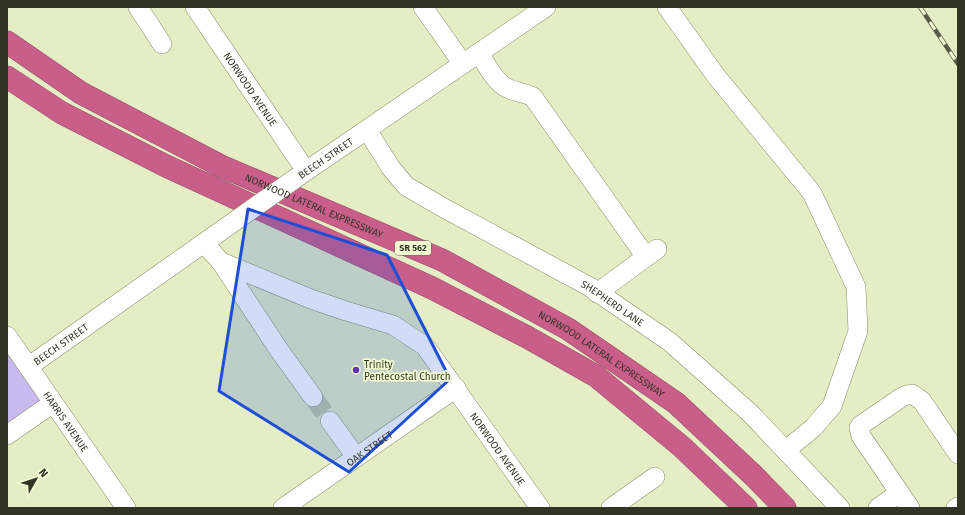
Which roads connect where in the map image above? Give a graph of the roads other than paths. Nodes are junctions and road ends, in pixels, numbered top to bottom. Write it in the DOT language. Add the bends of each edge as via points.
graph roads {
  1 [pos="138,7"];
  2 [pos="195,7"];
  3 [pos="423,7"];
  4 [pos="546,7"];
  5 [pos="667,7"];
  6 [pos="7,42"];
  7 [pos="162,44"];
  8 [pos="479,53"];
  9 [pos="463,64"];
  10 [pos="7,76"];
  11 [pos="367,130"];
  12 [pos="303,174"];
  13 [pos="204,243"];
  14 [pos="221,262"];
  15 [pos="597,293"];
  16 [pos="7,336"];
  17 [pos="28,367"];
  18 [pos="456,388"];
  19 [pos="313,397"];
  20 [pos="53,403"];
  21 [pos="330,422"];
  22 [pos="7,435"];
  23 [pos="786,450"];
  24 [pos="958,454"];
  25 [pos="356,457"];
  26 [pos="655,477"];
  27 [pos="904,501"];
  28 [pos="126,508"];
  29 [pos="283,508"];
  30 [pos="540,508"];
  31 [pos="611,508"];
  32 [pos="746,508"];
  33 [pos="785,508"];
  34 [pos="840,508"];
  35 [pos="878,508"];
  1 -- 7 [label="street"];
  2 -- 12 [label="street, NORWOOD AVENUE"];
  3 -- 9 [label="street"];
  4 -- 8 [label="street, BEECH STREET"];
  5 -- 23 [label="street" via="716,76 812,193 856,287 858,331 832,406 814,428"];
  6 -- 33 [label="highway, NORWOOD LATERAL EXPRESSWAY / SR 562" via="80,93 221,166 442,260 568,329 676,403"];
  8 -- 9 [label="street, BEECH STREET"];
  8 -- 15 [label="street" via="499,83 533,97 652,253"];
  9 -- 11 [label="street, BEECH STREET"];
  10 -- 32 [label="highway, SR 562" via="62,113 166,166 432,288 527,336 596,376 682,447"];
  11 -- 12 [label="street, BEECH STREET"];
  11 -- 15 [label="street, SHEPHERD LANE" via="390,168 406,186"];
  12 -- 13 [label="street, BEECH STREET, bridge"];
  13 -- 14 [label="street"];
  13 -- 17 [label="street, BEECH STREET"];
  14 -- 18 [label="street, NORWOOD AVENUE" via="325,304 393,325 425,346"];
  14 -- 19 [label="street"];
  15 -- 23 [label="street, SHEPHERD LANE" via="670,342 750,413"];
  16 -- 17 [label="street, HARRIS AVENUE"];
  17 -- 20 [label="street, HARRIS AVENUE"];
  18 -- 25 [label="street, OAK STREET"];
  18 -- 30 [label="street, NORWOOD AVENUE"];
  20 -- 22 [label="street"];
  20 -- 28 [label="street, HARRIS AVENUE"];
  21 -- 25 [label="street"];
  23 -- 34 [label="street, SHEPHERD LANE"];
  24 -- 27 [label="street" via="922,401 912,394 902,397 862,425 859,428 861,436"];
  25 -- 29 [label="street, OAK STREET"];
  26 -- 31 [label="street"];
  27 -- 35 [label="street"];
}
